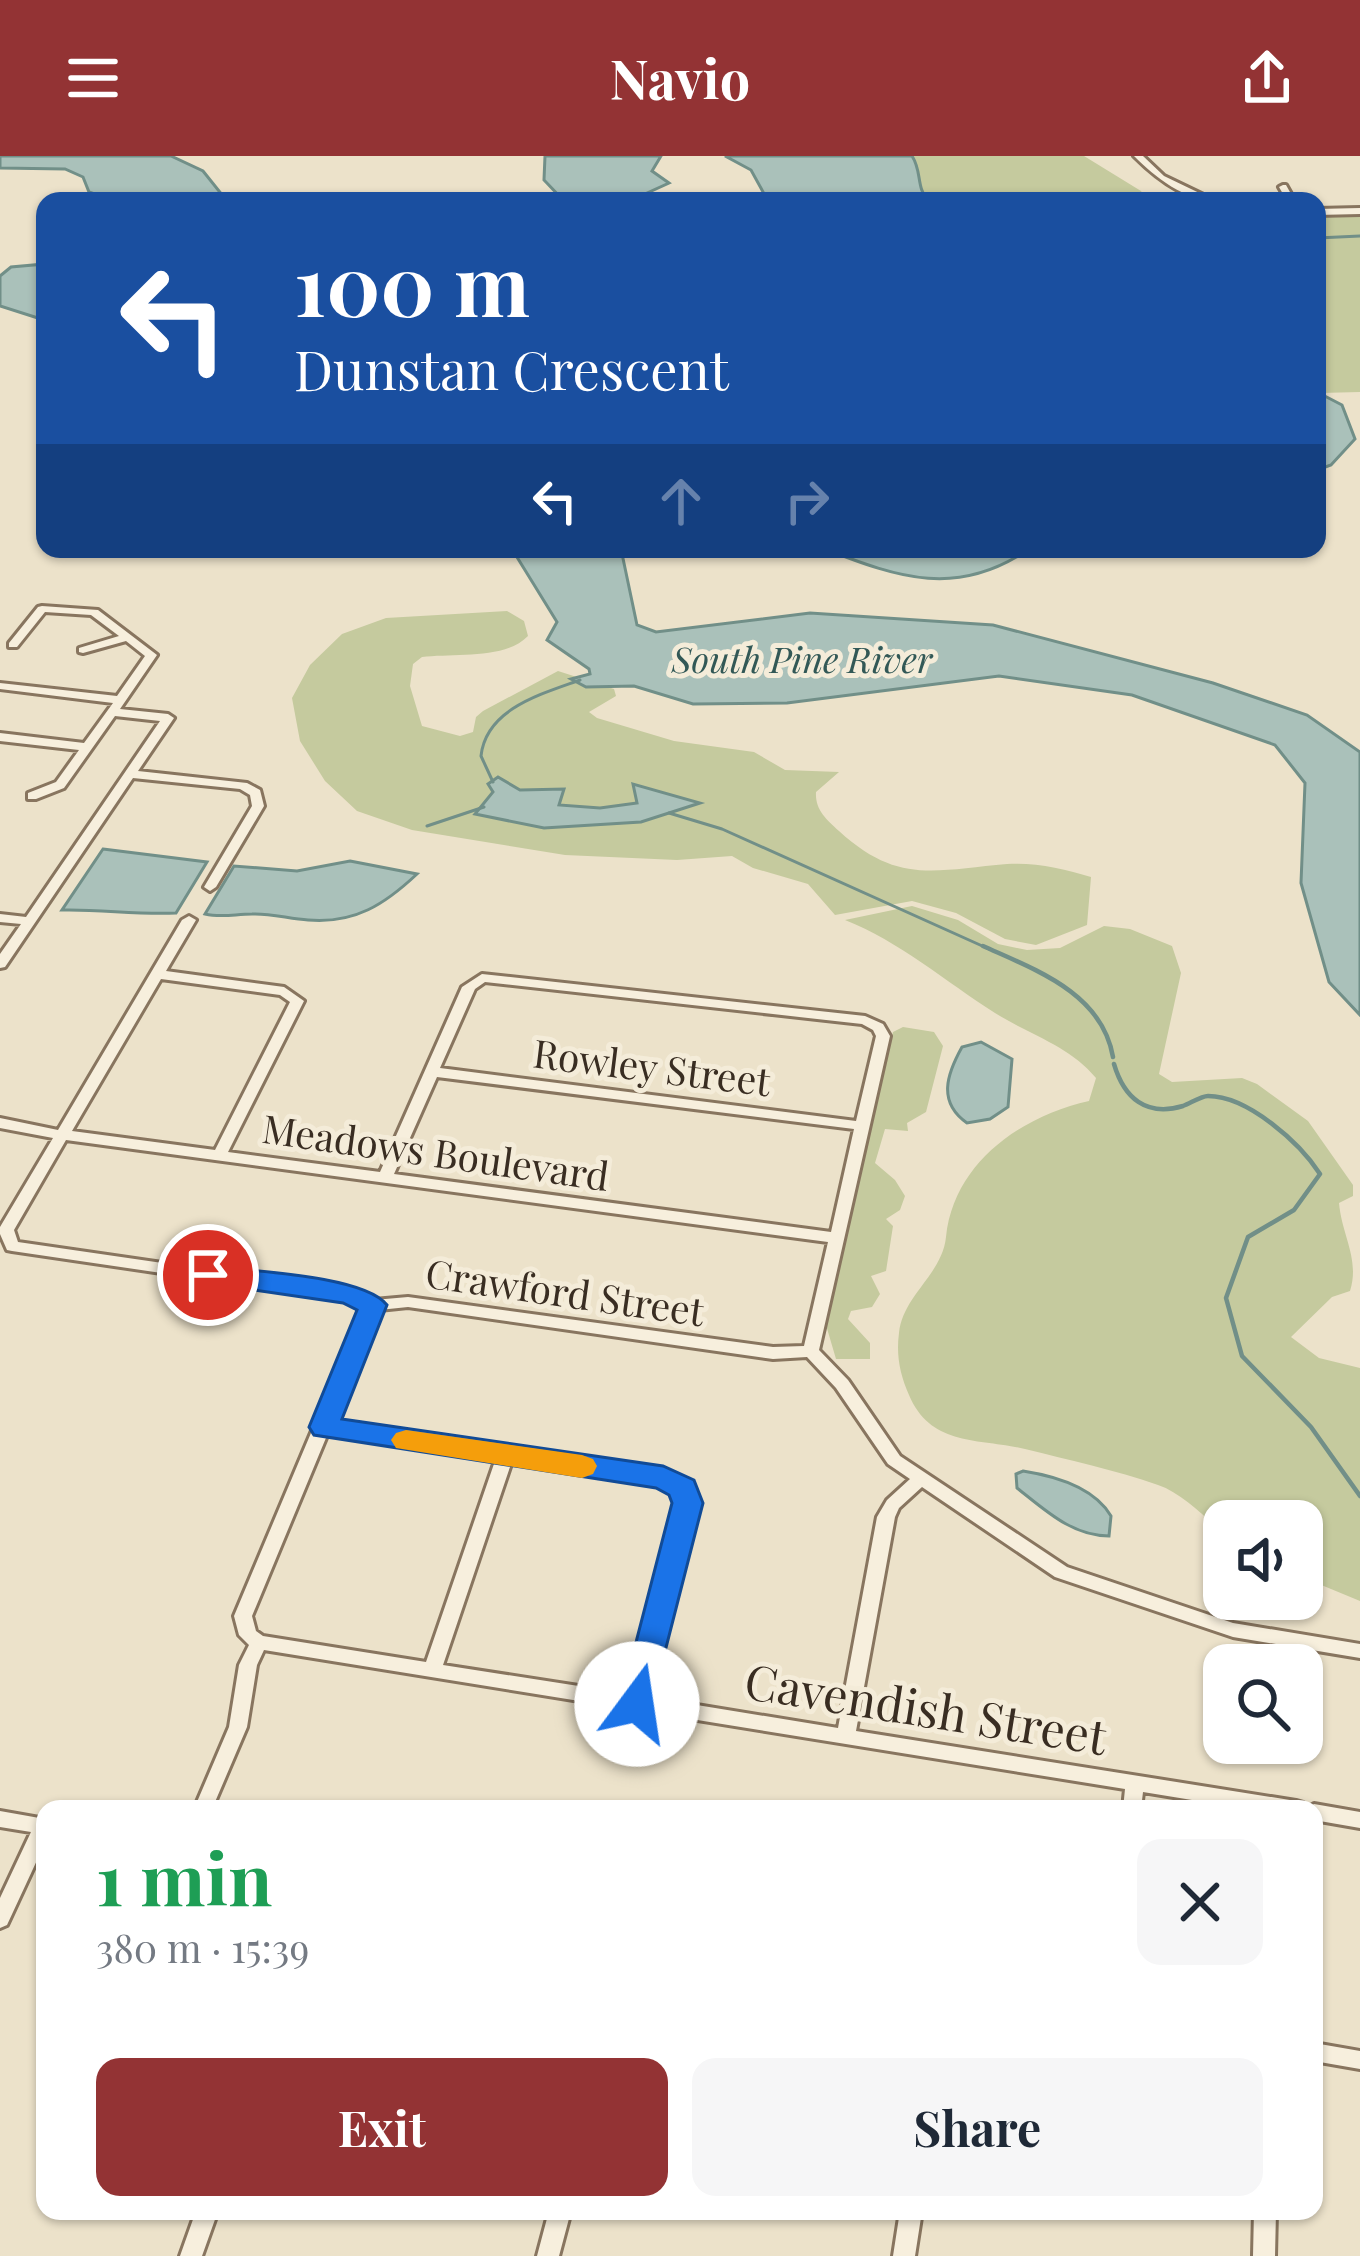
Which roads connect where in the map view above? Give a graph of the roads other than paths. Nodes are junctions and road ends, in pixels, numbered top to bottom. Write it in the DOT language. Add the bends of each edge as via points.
graph roads {
  1 [pos="1138,156"];
  2 [pos="1282,187"];
  3 [pos="1193,192"];
  4 [pos="1285,192"];
  5 [pos="1360,211"];
  6 [pos="1326,212"];
  7 [pos="61,591"];
  8 [pos="50,607"];
  9 [pos="128,637"];
  10 [pos="13,645"];
  11 [pos="82,650"];
  12 [pos="0,686"];
  13 [pos="116,706"];
  14 [pos="0,737"];
  15 [pos="86,747"];
  16 [pos="130,774"];
  17 [pos="32,796"];
  18 [pos="210,887"];
  19 [pos="0,918"];
  20 [pos="189,920"];
  21 [pos="29,921"];
  22 [pos="0,964"];
  23 [pos="157,974"];
  24 [pos="434,1072"];
  25 [pos="0,1123"];
  26 [pos="862,1126"];
  27 [pos="27,1130"];
  28 [pos="0,1132"];
  29 [pos="62,1135"];
  30 [pos="219,1156"];
  31 [pos="386,1178"];
  32 [pos="836,1238"];
  33 [pos="373,1305"];
  34 [pos="812,1351"];
  35 [pos="324,1427"];
  36 [pos="505,1456"];
  37 [pos="921,1479"];
  38 [pos="259,1642"];
  39 [pos="1360,1651"];
  40 [pos="431,1671"];
  41 [pos="637,1704"];
  42 [pos="846,1736"];
  43 [pos="1135,1782"];
  44 [pos="207,1800"];
  45 [pos="1133,1800"];
  46 [pos="1242,1800"];
  47 [pos="1323,1814"];
  48 [pos="0,1819"];
  49 [pos="1360,1820"];
  50 [pos="36,1826"];
  51 [pos="36,1844"];
  52 [pos="0,1919"];
  53 [pos="1323,2054"];
  54 [pos="1360,2060"];
  55 [pos="204,2220"];
  56 [pos="558,2220"];
  57 [pos="910,2220"];
  58 [pos="1265,2220"];
  59 [pos="190,2256"];
  60 [pos="548,2256"];
  61 [pos="904,2256"];
  62 [pos="1264,2256"];
  1 -- 3 [label="street"];
  2 -- 4 [label="street"];
  5 -- 6 [label="street"];
  7 -- 8 [label="street"];
  8 -- 9 [label="street" via="94,612"];
  8 -- 10 [label="street"];
  9 -- 11 [label="street"];
  9 -- 13 [label="street" via="151,655"];
  12 -- 13 [label="street"];
  13 -- 15 [label="street"];
  13 -- 16 [label="street" via="168,718"];
  14 -- 15 [label="street"];
  15 -- 17 [label="street" via="59,785"];
  16 -- 18 [label="street" via="256,793 259,806"];
  16 -- 21 [label="street"];
  19 -- 21 [label="street"];
  20 -- 23 [label="street"];
  21 -- 22 [label="street"];
  23 -- 29 [label="street"];
  23 -- 30 [label="street" via="284,991 297,1001"];
  24 -- 26 [label="street, Rowley Street"];
  24 -- 26 [label="street" via="469,986 489,976 865,1020 883,1036"];
  24 -- 31 [label="street"];
  25 -- 27 [label="street, Meadows Boulevard"];
  26 -- 32 [label="street"];
  27 -- 28 [label="street, Meadows Boulevard"];
  27 -- 29 [label="street, Meadows Boulevard"];
  29 -- 30 [label="street, Meadows Boulevard"];
  29 -- 33 [label="street, Crawford Street" via="6,1230 12,1246 348,1294"];
  30 -- 31 [label="street, Meadows Boulevard"];
  31 -- 32 [label="street, Meadows Boulevard"];
  32 -- 34 [label="street"];
  33 -- 34 [label="street, Crawford Street" via="408,1303 773,1353"];
  33 -- 35 [label="street"];
  34 -- 37 [label="street" via="885,1450"];
  35 -- 36 [label="street"];
  35 -- 38 [label="street" via="243,1616"];
  36 -- 40 [label="street"];
  36 -- 41 [label="street" via="663,1478 683,1488 687,1503"];
  37 -- 39 [label="street" via="1087,1585 1232,1630"];
  37 -- 42 [label="street" via="886,1517"];
  38 -- 40 [label="street, Cavendish Street"];
  38 -- 44 [label="street" via="238,1727"];
  40 -- 41 [label="street, Cavendish Street"];
  41 -- 42 [label="street, Cavendish Street"];
  42 -- 43 [label="street, Cavendish Street"];
  43 -- 45 [label="street"];
  43 -- 46 [label="street, Cavendish Street"];
  47 -- 49 [label="street"];
  48 -- 50 [label="street"];
  51 -- 52 [label="street"];
  53 -- 54 [label="street"];
  55 -- 59 [label="street"];
  56 -- 60 [label="street"];
  57 -- 61 [label="street"];
  58 -- 62 [label="street"];
}
